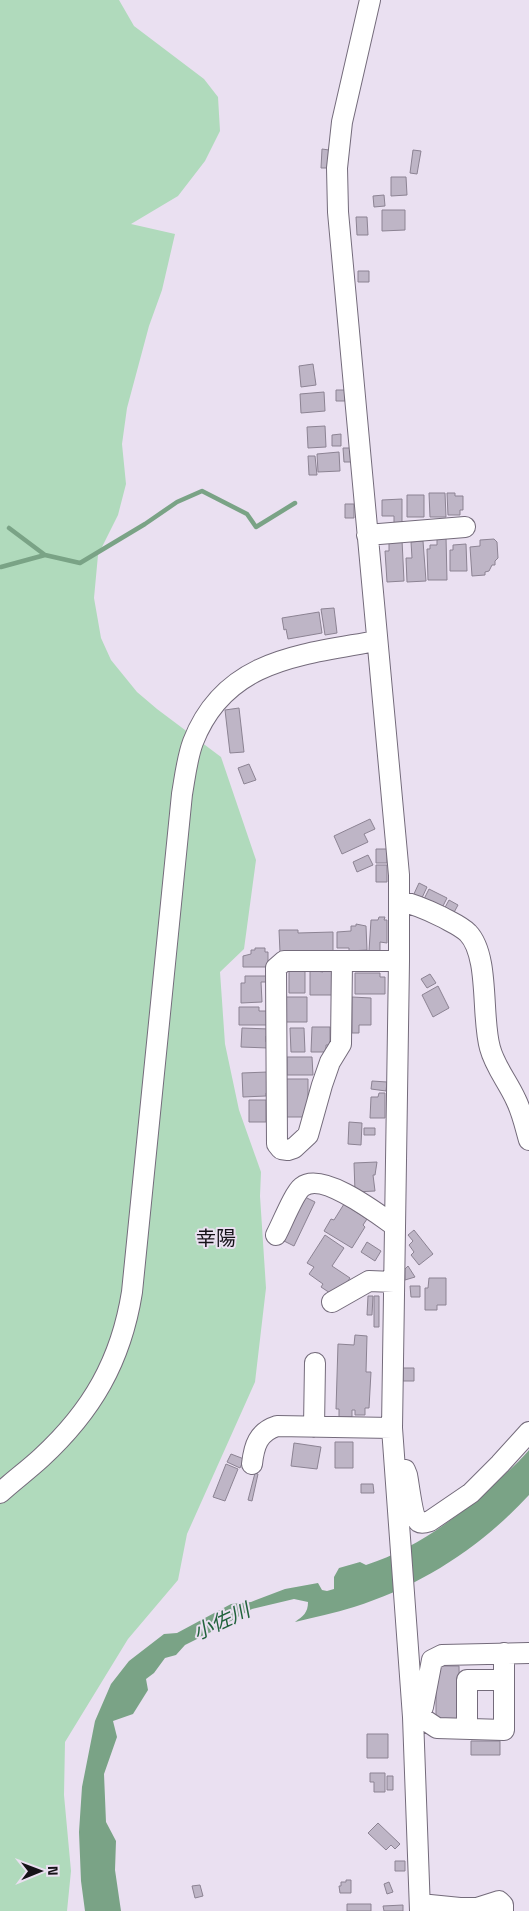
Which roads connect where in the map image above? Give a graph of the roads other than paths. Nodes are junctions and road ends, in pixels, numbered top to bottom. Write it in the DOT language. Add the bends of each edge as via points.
graph roads {
  1 [pos="370,0"];
  2 [pos="465,527"];
  3 [pos="367,535"];
  4 [pos="376,640"];
  5 [pos="399,900"];
  6 [pos="399,960"];
  7 [pos="342,961"];
  8 [pos="529,1140"];
  9 [pos="394,1226"];
  10 [pos="276,1235"];
  11 [pos="394,1282"];
  12 [pos="332,1302"];
  13 [pos="315,1363"];
  14 [pos="314,1427"];
  15 [pos="392,1428"];
  16 [pos="529,1432"];
  17 [pos="252,1464"];
  18 [pos="394,1470"];
  19 [pos="0,1493"];
  20 [pos="529,1653"];
  21 [pos="504,1654"];
  22 [pos="504,1680"];
  23 [pos="413,1717"];
  24 [pos="466,1729"];
  25 [pos="420,1907"];
  26 [pos="503,1911"];
  1 -- 3 [label="street" via="342,122 337,168 341,249"];
  2 -- 3 [label="street"];
  3 -- 4 [label="street"];
  4 -- 5 [label="street"];
  4 -- 19 [label="street" via="291,657 253,672 231,686 217,702 193,742 182,794 133,1283 125,1329 107,1375 81,1416 41,1458"];
  5 -- 6 [label="street"];
  5 -- 8 [label="street" via="457,924 475,942 484,982 490,1048 516,1098"];
  6 -- 7 [label="street"];
  6 -- 9 [label="street"];
  7 -- 7 [label="street" via="284,961 276,968 277,1144 281,1149 294,1148 308,1135 330,1062 341,1044"];
  9 -- 10 [label="street" via="350,1196 314,1183 297,1192"];
  9 -- 11 [label="street"];
  11 -- 12 [label="street" via="369,1281"];
  11 -- 15 [label="street"];
  13 -- 14 [label="street"];
  14 -- 15 [label="street"];
  14 -- 17 [label="street" via="277,1426 266,1430 254,1448"];
  15 -- 18 [label="street"];
  16 -- 18 [label="street" via="471,1493 425,1523 417,1520 405,1470"];
  18 -- 23 [label="street"];
  20 -- 21 [label="street"];
  21 -- 22 [label="street"];
  21 -- 23 [label="street" via="442,1655 432,1660 423,1707"];
  22 -- 24 [label="street" via="467,1680"];
  22 -- 24 [label="street" via="504,1730"];
  23 -- 24 [label="street" via="426,1720 437,1728"];
  23 -- 25 [label="street"];
  25 -- 26 [label="street" via="477,1908 498,1901 503,1905"];
}
